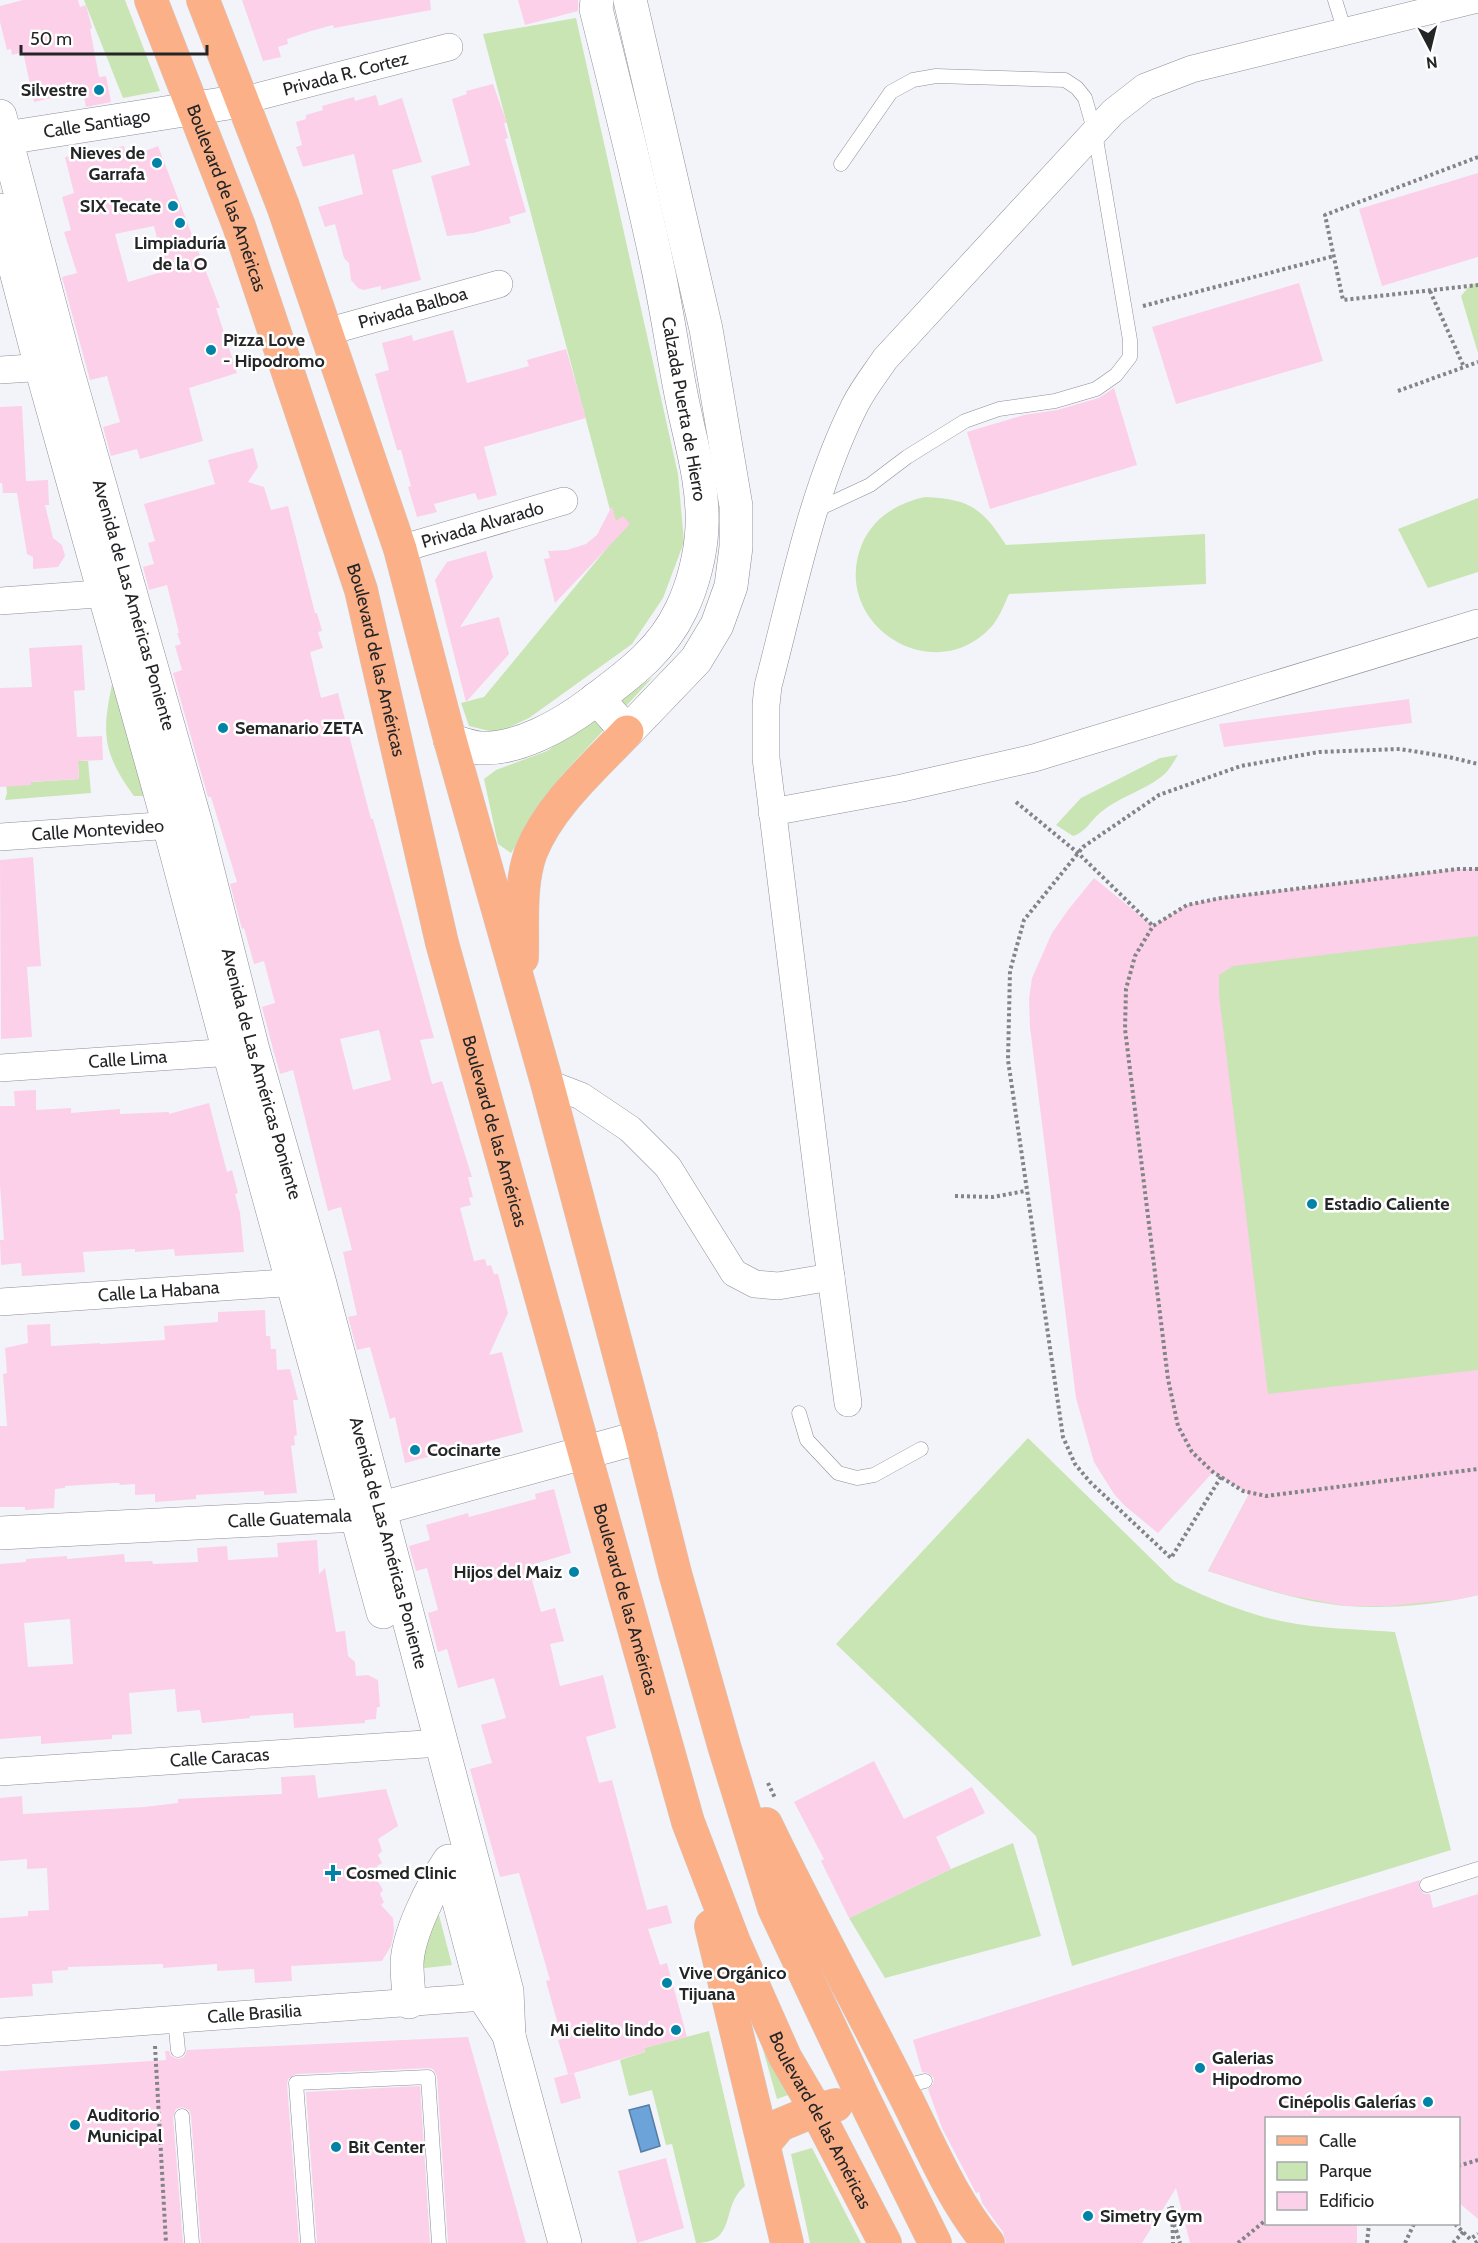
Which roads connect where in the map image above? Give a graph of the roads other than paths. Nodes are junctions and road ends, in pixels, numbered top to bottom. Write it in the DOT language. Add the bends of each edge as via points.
graph roads {
  1 [pos="151,0"];
  2 [pos="203,0"];
  3 [pos="630,0"];
  4 [pos="1335,0"];
  5 [pos="1474,0"];
  6 [pos="596,3"];
  7 [pos="1344,32"];
  8 [pos="449,47"];
  9 [pos="241,101"];
  10 [pos="194,110"];
  11 [pos="2,131"];
  12 [pos="1095,133"];
  13 [pos="841,165"];
  14 [pos="671,180"];
  15 [pos="640,189"];
  16 [pos="0,210"];
  17 [pos="499,284"];
  18 [pos="326,332"];
  19 [pos="54,366"];
  20 [pos="0,369"];
  21 [pos="564,501"];
  22 [pos="814,511"];
  23 [pos="400,549"];
  24 [pos="117,592"];
  25 [pos="0,601"];
  26 [pos="1478,623"];
  27 [pos="597,698"];
  28 [pos="627,732"];
  29 [pos="450,740"];
  30 [pos="772,812"];
  31 [pos="182,824"];
  32 [pos="0,837"];
  33 [pos="522,993"];
  34 [pos="241,1051"];
  35 [pos="0,1068"];
  36 [pos="547,1083"];
  37 [pos="831,1277"];
  38 [pos="306,1282"];
  39 [pos="0,1302"];
  40 [pos="848,1403"];
  41 [pos="799,1413"];
  42 [pos="641,1437"];
  43 [pos="921,1449"];
  44 [pos="584,1452"];
  45 [pos="368,1511"];
  46 [pos="0,1533"];
  47 [pos="716,1720"];
  48 [pos="430,1744"];
  49 [pos="0,1772"];
  50 [pos="688,1822"];
  51 [pos="449,1861"];
  52 [pos="1478,1869"];
  53 [pos="1427,1885"];
  54 [pos="496,1994"];
  55 [pos="410,2002"];
  56 [pos="165,2020"];
  57 [pos="0,2032"];
  58 [pos="178,2050"];
  59 [pos="913,2084"];
  60 [pos="863,2097"];
  61 [pos="816,2110"];
  62 [pos="182,2115"];
  63 [pos="764,2144"];
  64 [pos="192,2243"];
  65 [pos="308,2243"];
  66 [pos="439,2243"];
  67 [pos="565,2243"];
  68 [pos="787,2243"];
  69 [pos="885,2243"];
  70 [pos="935,2243"];
  71 [pos="988,2243"];
  1 -- 10 [label="main road, Boulevard de las Américas"];
  2 -- 9 [label="main road"];
  3 -- 14 [label="street, Calzada Puerta de Hierro"];
  4 -- 7 [label="lane"];
  5 -- 7 [label="street"];
  6 -- 15 [label="street, Calzada Puerta de Hierro"];
  7 -- 12 [label="street" via="1192,69 1145,87 1113,112"];
  8 -- 9 [label="street, Privada R. Cortez"];
  9 -- 10 [label="street, Calle Santiago"];
  9 -- 18 [label="main road" via="283,206"];
  10 -- 11 [label="street, Calle Santiago"];
  10 -- 44 [label="main road, Boulevard de las Américas" via="240,226 361,590 442,943"];
  11 -- 19 [label="street, Avenida de Las Américas Poniente"];
  12 -- 13 [label="lane" via="1085,98 1065,80 936,76 914,80 891,92"];
  12 -- 22 [label="street" via="885,359 856,403 838,441"];
  12 -- 22 [label="lane" via="1130,357 1116,375 1096,388 1055,401 999,409 965,421 870,485"];
  14 -- 15 [label="street"];
  14 -- 28 [label="street, Calzada Puerta de Hierro" via="706,329 736,506 736,548 731,586 717,625 696,660"];
  15 -- 27 [label="street, Calzada Puerta de Hierro" via="696,461 702,529 695,570 682,609 660,645"];
  16 -- 19 [label="street, Avenida de Las Américas Poniente"];
  17 -- 18 [label="street, Privada Balboa"];
  18 -- 23 [label="main road"];
  19 -- 20 [label="street"];
  19 -- 24 [label="street, Avenida de Las Américas Poniente"];
  21 -- 23 [label="street, Privada Alvarado"];
  22 -- 30 [label="street" via="768,686 766,758"];
  23 -- 29 [label="main road"];
  24 -- 25 [label="street"];
  24 -- 31 [label="street, Avenida de Las Américas Poniente"];
  26 -- 30 [label="street" via="1034,758 890,791"];
  27 -- 28 [label="street"];
  27 -- 29 [label="street, Calzada Puerta de Hierro" via="553,728 517,743 482,748"];
  28 -- 33 [label="main road" via="553,814 531,853 524,889"];
  29 -- 33 [label="main road"];
  30 -- 37 [label="street"];
  31 -- 32 [label="street, Calle Montevideo"];
  31 -- 34 [label="street, Avenida de Las Américas Poniente"];
  33 -- 36 [label="main road"];
  34 -- 35 [label="street, Calle Lima"];
  34 -- 38 [label="street, Avenida de Las Américas Poniente"];
  36 -- 37 [label="street" via="581,1096 630,1129 668,1167 734,1273 755,1284 778,1286"];
  36 -- 42 [label="main road"];
  37 -- 40 [label="street"];
  38 -- 39 [label="street, Calle La Habana"];
  38 -- 45 [label="street, Avenida de Las Américas Poniente"];
  41 -- 43 [label="lane" via="807,1440 838,1473 857,1478 874,1475"];
  42 -- 44 [label="street, Calle Guatemala"];
  42 -- 47 [label="main road"];
  44 -- 45 [label="street, Calle Guatemala"];
  44 -- 50 [label="main road, Boulevard de las Américas"];
  45 -- 46 [label="street, Calle Guatemala"];
  45 -- 48 [label="street, Avenida de Las Américas Poniente"];
  47 -- 59 [label="main road" via="792,1879"];
  47 -- 60 [label="main road" via="774,1908"];
  48 -- 49 [label="street, Calle Caracas"];
  48 -- 51 [label="street, Avenida de Las Américas Poniente"];
  48 -- 54 [label="street, Avenida de Las Américas Poniente"];
  50 -- 61 [label="main road, Boulevard de las Américas" via="734,1942 785,2057"];
  50 -- 63 [label="main road"];
  51 -- 54 [label="street, Avenida de Las Américas Poniente"];
  51 -- 55 [label="street" via="428,1895 410,1948"];
  52 -- 53 [label="lane"];
  54 -- 55 [label="street, Calle Brasilia"];
  54 -- 67 [label="street, Avenida de Las Américas Poniente"];
  55 -- 56 [label="street, Calle Brasilia"];
  56 -- 57 [label="street, Calle Brasilia"];
  56 -- 58 [label="lane"];
  59 -- 60 [label="main road"];
  59 -- 71 [label="main road" via="954,2192"];
  60 -- 61 [label="main road"];
  60 -- 70 [label="main road"];
  61 -- 63 [label="main road" via="780,2125"];
  61 -- 69 [label="main road, Boulevard de las Américas"];
  62 -- 64 [label="lane"];
  63 -- 68 [label="main road"];
  65 -- 66 [label="lane" via="296,2083 428,2077"];
}
